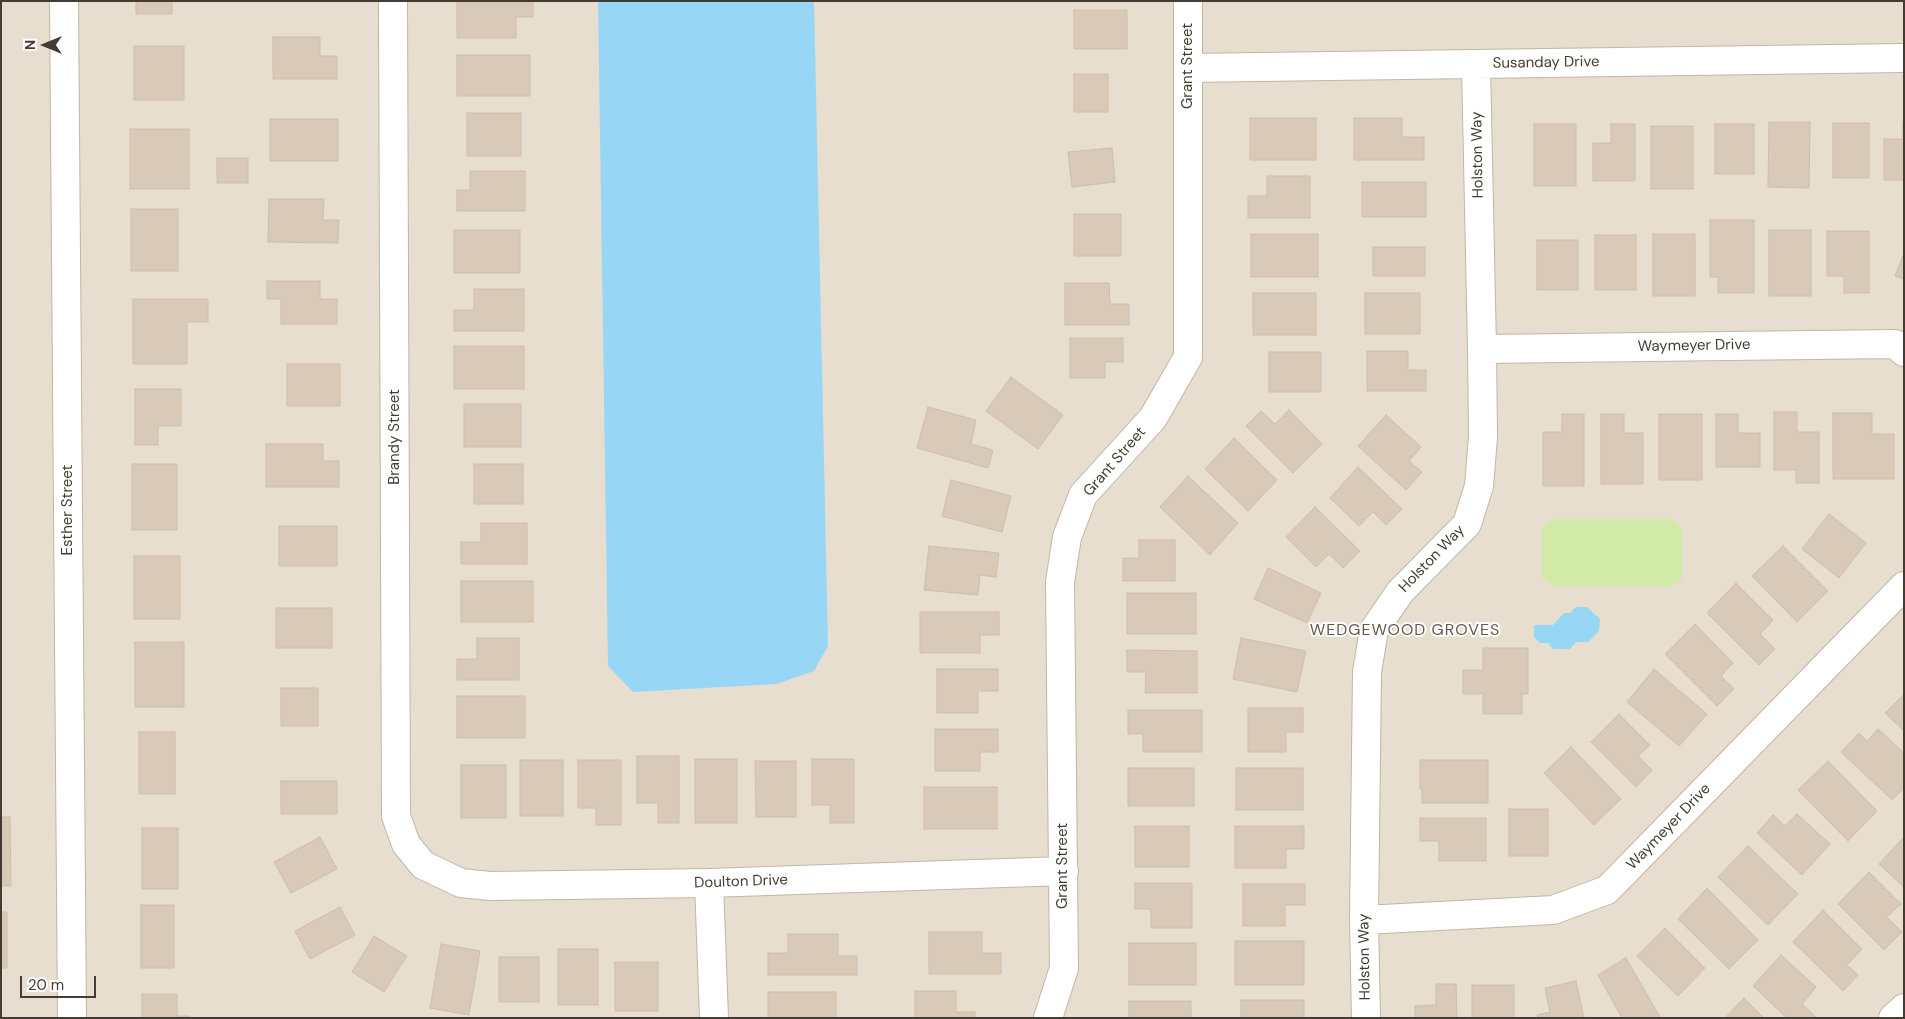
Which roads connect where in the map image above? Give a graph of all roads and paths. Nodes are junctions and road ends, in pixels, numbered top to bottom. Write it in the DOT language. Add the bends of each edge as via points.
graph roads {
  1 [pos="64,1"];
  2 [pos="393,1"];
  3 [pos="1188,1"];
  4 [pos="1904,58"];
  5 [pos="1476,64"];
  6 [pos="1188,68"];
  7 [pos="1482,348"];
  8 [pos="1904,352"];
  9 [pos="1904,586"];
  10 [pos="423,865"];
  11 [pos="1064,871"];
  12 [pos="709,883"];
  13 [pos="1364,920"];
  14 [pos="1904,1008"];
  15 [pos="72,1018"];
  16 [pos="714,1018"];
  17 [pos="1048,1018"];
  18 [pos="1366,1018"];
  19 [pos="1893,1018"];
  1 -- 15 [label="street, Esther Street"];
  2 -- 10 [label="street, Brandy Street" via="396,816 406,844"];
  3 -- 6 [label="street, Grant Street"];
  4 -- 5 [label="street, Susanday Drive"];
  5 -- 6 [label="street, Susanday Drive"];
  5 -- 7 [label="street, Holston Way"];
  6 -- 11 [label="street, Grant Street" via="1188,357 1153,418 1083,495 1067,537 1060,582"];
  7 -- 8 [label="street, Waymeyer Drive" via="1895,344"];
  7 -- 13 [label="street, Holston Way" via="1483,437 1479,486 1467,524 1400,592 1374,630 1367,672"];
  9 -- 13 [label="street, Waymeyer Drive" via="1607,890 1553,910"];
  10 -- 12 [label="street, Doulton Drive" via="461,883 490,886"];
  11 -- 12 [label="street, Doulton Drive"];
  11 -- 17 [label="street, Grant Street" via="1064,968"];
  12 -- 16 [label="street"];
  13 -- 18 [label="street, Holston Way"];
  14 -- 19 [label="street"];
}
